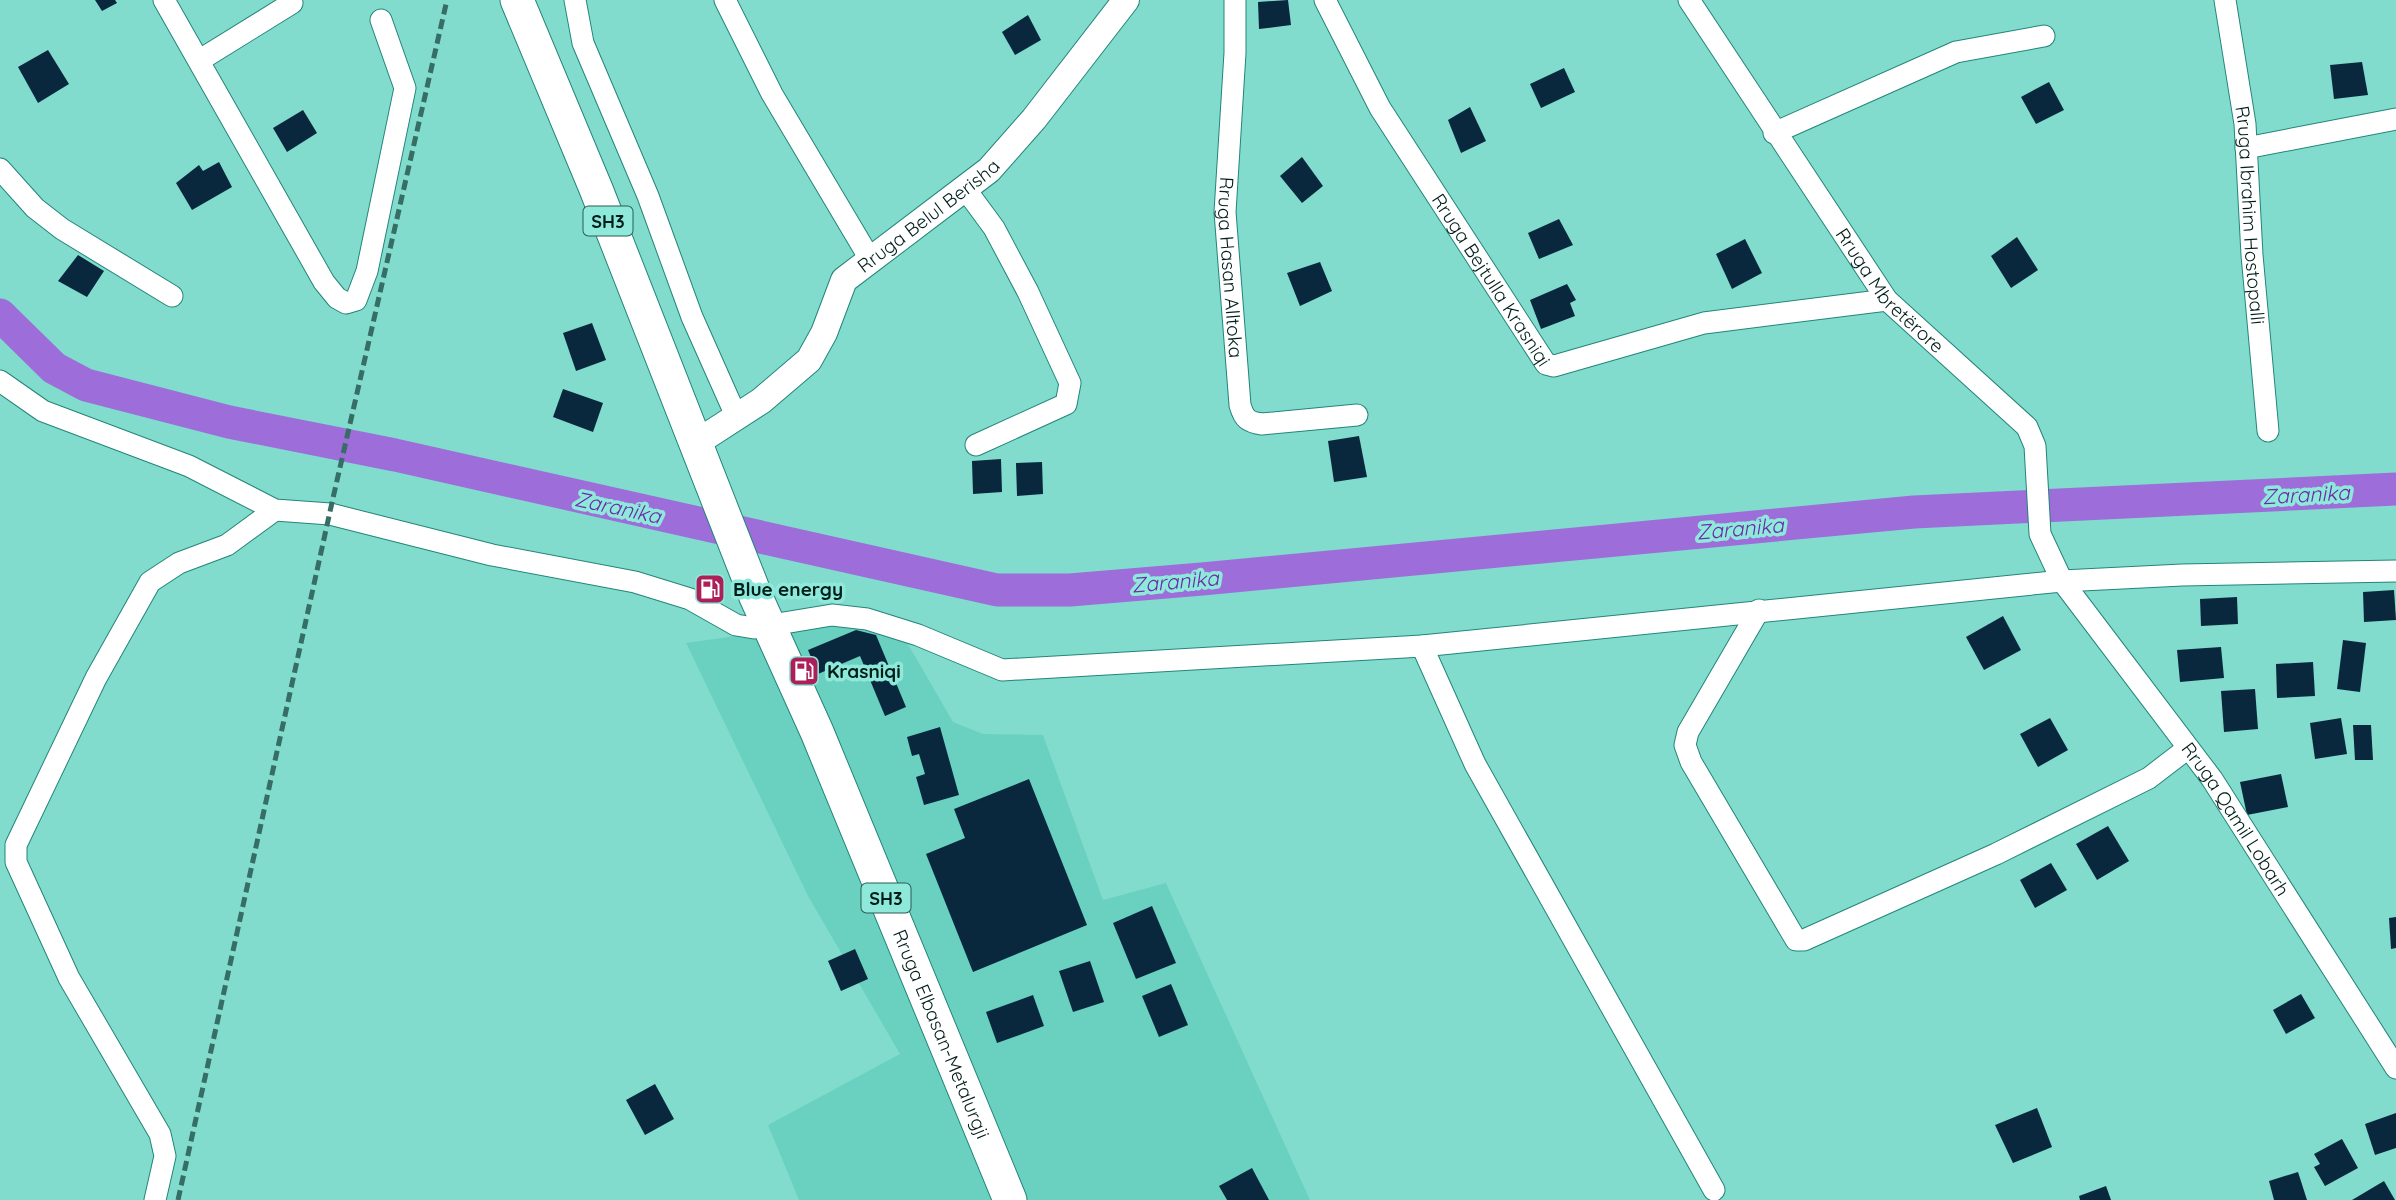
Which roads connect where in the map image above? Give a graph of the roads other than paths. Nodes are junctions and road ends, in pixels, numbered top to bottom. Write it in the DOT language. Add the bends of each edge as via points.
graph roads {
  1 [pos="164,0"];
  2 [pos="517,0"];
  3 [pos="575,0"];
  4 [pos="726,0"];
  5 [pos="1126,0"];
  6 [pos="1235,0"];
  7 [pos="1325,0"];
  8 [pos="1689,0"];
  9 [pos="2225,0"];
  10 [pos="292,3"];
  11 [pos="380,20"];
  12 [pos="2044,36"];
  13 [pos="200,60"];
  14 [pos="2396,119"];
  15 [pos="1774,133"];
  16 [pos="2246,148"];
  17 [pos="0,169"];
  18 [pos="966,190"];
  19 [pos="870,259"];
  20 [pos="172,296"];
  21 [pos="1887,300"];
  22 [pos="0,381"];
  23 [pos="1357,415"];
  24 [pos="737,418"];
  25 [pos="2268,431"];
  26 [pos="976,445"];
  27 [pos="700,455"];
  28 [pos="275,510"];
  29 [pos="2396,571"];
  30 [pos="2062,581"];
  31 [pos="1759,610"];
  32 [pos="762,611"];
  33 [pos="1422,646"];
  34 [pos="2189,748"];
  35 [pos="2396,1068"];
  36 [pos="1714,1190"];
  37 [pos="155,1200"];
  38 [pos="1010,1200"];
  1 -- 13 [label="street"];
  2 -- 27 [label="main road, SH3"];
  3 -- 24 [label="street" via="583,43"];
  4 -- 19 [label="street" via="772,94"];
  5 -- 18 [label="street, Rruga Belul Berisha" via="1034,119"];
  6 -- 23 [label="street, Rruga Hasan Alltoka" via="1225,212 1240,405 1244,418 1262,424"];
  7 -- 21 [label="street, Rruga Bejtulla Krasniqi" via="1380,108 1546,364 1554,366 1704,323"];
  8 -- 15 [label="street, Rruga Mbretërore"];
  9 -- 16 [label="street, Rruga Ibrahim Hostopalli"];
  10 -- 13 [label="street"];
  11 -- 13 [label="street" via="405,88 367,271 356,300 346,303 324,282"];
  12 -- 15 [label="street" via="1956,52"];
  14 -- 16 [label="street"];
  15 -- 21 [label="street, Rruga Mbretërore"];
  16 -- 25 [label="street, Rruga Ibrahim Hostopalli"];
  17 -- 20 [label="street" via="35,208 62,229"];
  18 -- 19 [label="street, Rruga Belul Berisha"];
  18 -- 26 [label="street" via="994,228 1070,383 1066,404"];
  19 -- 24 [label="street, Rruga Belul Berisha" via="844,280 809,360"];
  21 -- 30 [label="street, Rruga Mbretërore" via="2027,427 2038,466 2040,534"];
  22 -- 28 [label="street" via="43,411 189,466"];
  24 -- 27 [label="street, Rruga Belul Berisha"];
  27 -- 32 [label="main road, SH3"];
  28 -- 32 [label="street" via="330,514 492,555 635,582 690,599 736,625 754,628"];
  28 -- 37 [label="street" via="227,545 179,563 150,582 101,667 16,845 16,862 69,978 160,1134 165,1156"];
  29 -- 30 [label="street"];
  30 -- 31 [label="street"];
  30 -- 34 [label="street, Rruga Qamil Lobarh"];
  31 -- 33 [label="street"];
  31 -- 34 [label="street" via="1688,732 1685,745 1796,940 1996,854 2149,778"];
  32 -- 33 [label="street" via="867,619 1002,670"];
  32 -- 38 [label="main road, Rruga Elbasan-Metalurgji / SH3" via="817,732"];
  33 -- 36 [label="street" via="1475,764"];
  34 -- 35 [label="street, Rruga Qamil Lobarh"];
}
